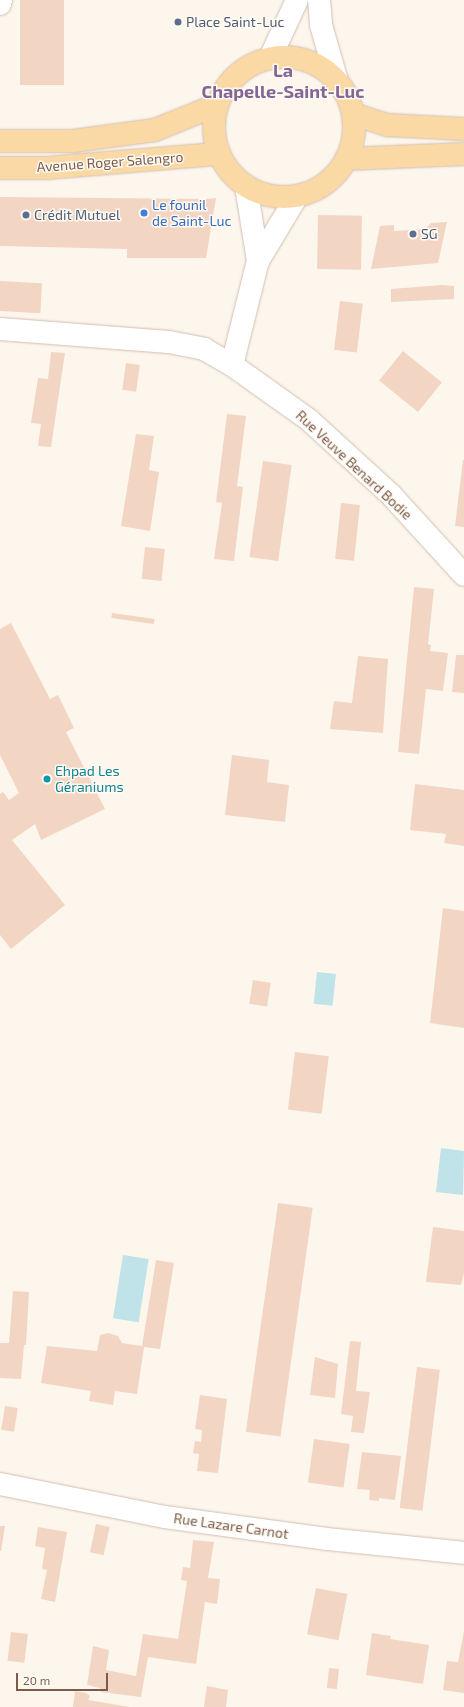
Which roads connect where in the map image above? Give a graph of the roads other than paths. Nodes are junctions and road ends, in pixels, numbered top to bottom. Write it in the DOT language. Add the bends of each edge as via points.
graph roads {
  1 [pos="1,0"];
  2 [pos="297,0"];
  3 [pos="319,0"];
  4 [pos="0,4"];
  5 [pos="270,58"];
  6 [pos="337,81"];
  7 [pos="217,105"];
  8 [pos="353,114"];
  9 [pos="464,129"];
  10 [pos="0,141"];
  11 [pos="219,154"];
  12 [pos="464,154"];
  13 [pos="346,160"];
  14 [pos="0,168"];
  15 [pos="246,186"];
  16 [pos="297,196"];
  17 [pos="258,261"];
  18 [pos="0,329"];
  19 [pos="232,364"];
  20 [pos="464,575"];
  21 [pos="0,1484"];
  22 [pos="464,1553"];
  1 -- 4 [label="street"];
  2 -- 5 [label="street"];
  3 -- 6 [label="street" via="321,25"];
  5 -- 6 [label="main road" via="307,60 323,68"];
  5 -- 7 [label="main road" via="252,64 237,74 225,88"];
  6 -- 8 [label="main road" via="347,97"];
  7 -- 10 [label="main road, Avenue Roger Salengro" via="155,130 73,141"];
  7 -- 11 [label="main road" via="214,138"];
  8 -- 9 [label="main road" via="387,125"];
  8 -- 13 [label="main road" via="353,138"];
  11 -- 14 [label="main road, Avenue Roger Salengro" via="47,168"];
  11 -- 15 [label="main road" via="230,172"];
  12 -- 13 [label="main road"];
  13 -- 16 [label="main road" via="316,189"];
  15 -- 16 [label="main road" via="262,194 279,197"];
  15 -- 17 [label="street"];
  16 -- 17 [label="street"];
  17 -- 19 [label="street"];
  18 -- 19 [label="street, Rue Veuve Benard Bodie" via="169,342 204,349"];
  19 -- 20 [label="street, Rue Veuve Benard Bodie" via="320,431 391,496"];
  21 -- 22 [label="street, Rue Lazare Carnot" via="165,1517 327,1539"];
}
